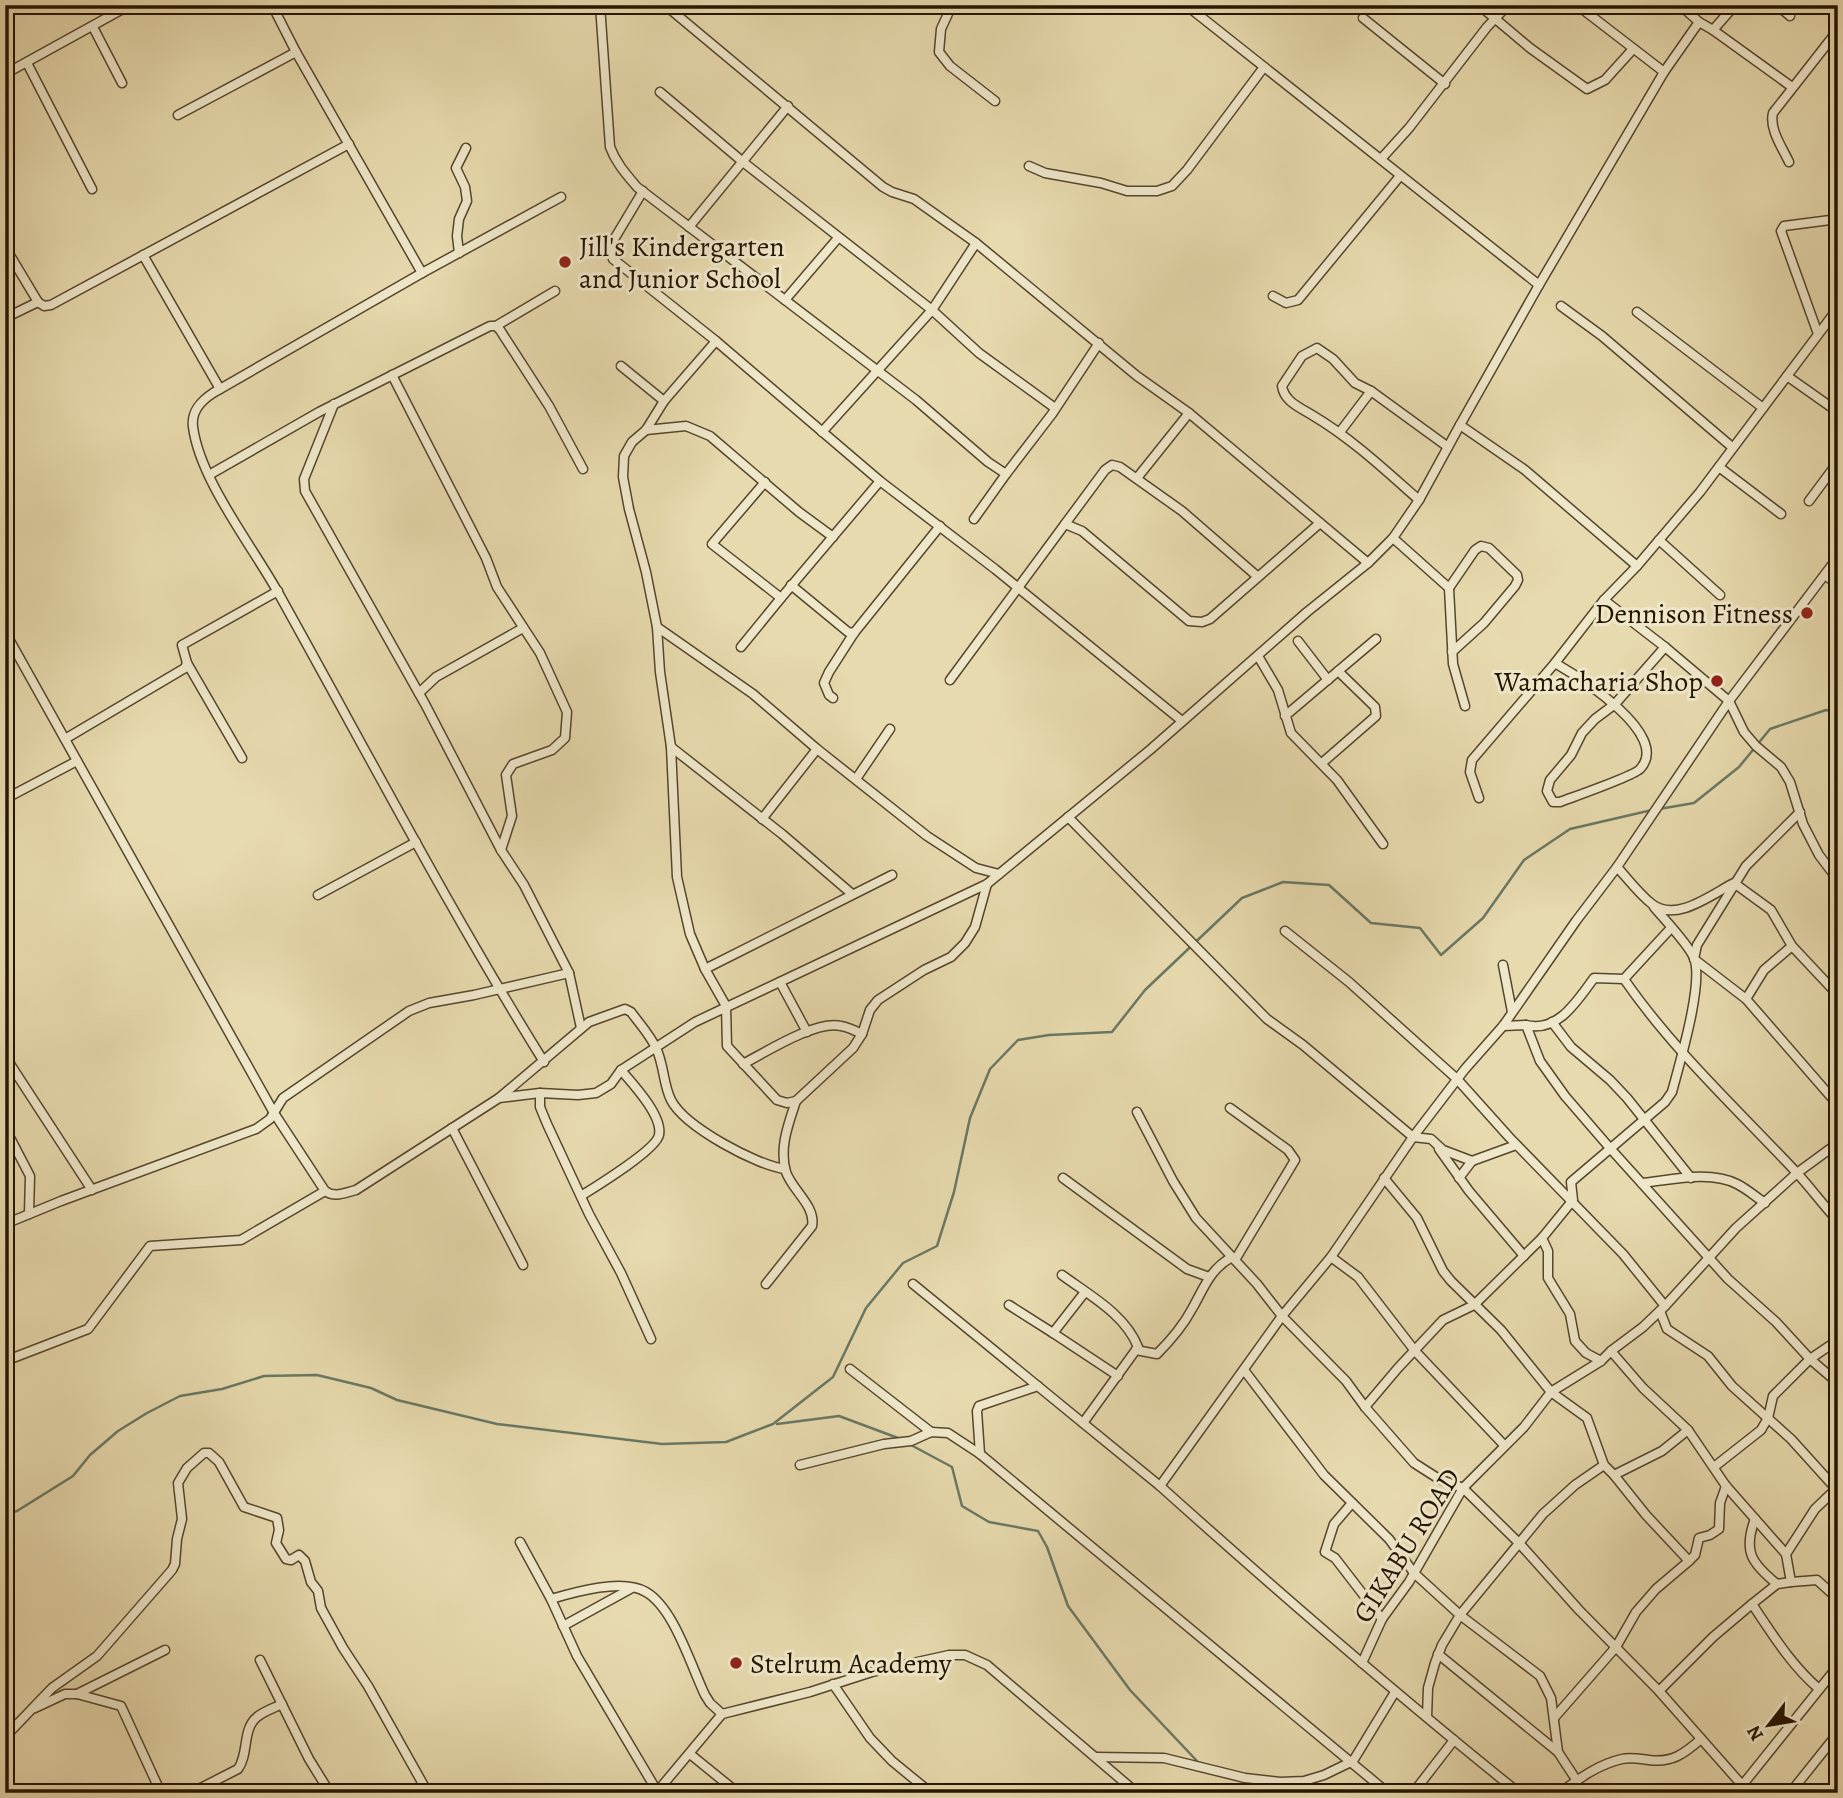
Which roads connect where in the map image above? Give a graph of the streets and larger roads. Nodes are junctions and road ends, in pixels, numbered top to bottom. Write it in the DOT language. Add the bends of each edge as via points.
graph roads {
  1 [pos="130,5"];
  2 [pos="272,5"];
  3 [pos="600,5"];
  4 [pos="665,5"];
  5 [pos="952,5"];
  6 [pos="1186,5"];
  7 [pos="1479,5"];
  8 [pos="1508,5"];
  9 [pos="1577,5"];
  10 [pos="1679,5"];
  11 [pos="1735,5"];
  12 [pos="1777,5"];
  13 [pos="1790,16"];
  14 [pos="1363,18"];
  15 [pos="1495,18"];
  16 [pos="1699,22"];
  17 [pos="93,27"];
  18 [pos="1713,30"];
  19 [pos="1838,30"];
  20 [pos="1633,49"];
  21 [pos="296,52"];
  22 [pos="27,63"];
  23 [pos="1264,67"];
  24 [pos="1664,72"];
  25 [pos="5,74"];
  26 [pos="122,83"];
  27 [pos="1445,83"];
  28 [pos="1791,87"];
  29 [pos="660,92"];
  30 [pos="995,101"];
  31 [pos="788,106"];
  32 [pos="178,115"];
  33 [pos="349,144"];
  34 [pos="466,148"];
  35 [pos="1381,159"];
  36 [pos="743,162"];
  37 [pos="1788,162"];
  38 [pos="1028,166"];
  39 [pos="1400,176"];
  40 [pos="92,189"];
  41 [pos="643,191"];
  42 [pos="561,197"];
  43 [pos="1838,219"];
  44 [pos="690,227"];
  45 [pos="838,238"];
  46 [pos="976,243"];
  47 [pos="5,247"];
  48 [pos="459,253"];
  49 [pos="143,255"];
  50 [pos="422,273"];
  51 [pos="1539,285"];
  52 [pos="555,291"];
  53 [pos="1273,296"];
  54 [pos="785,300"];
  55 [pos="38,302"];
  56 [pos="1561,306"];
  57 [pos="1838,308"];
  58 [pos="932,310"];
  59 [pos="1637,312"];
  60 [pos="5,318"];
  61 [pos="496,326"];
  62 [pos="1818,334"];
  63 [pos="716,341"];
  64 [pos="1099,343"];
  65 [pos="621,366"];
  66 [pos="878,371"];
  67 [pos="393,375"];
  68 [pos="1787,376"];
  69 [pos="220,389"];
  70 [pos="1371,391"];
  71 [pos="664,401"];
  72 [pos="334,404"];
  73 [pos="1055,408"];
  74 [pos="1763,408"];
  75 [pos="1838,412"];
  76 [pos="1189,413"];
  77 [pos="1460,425"];
  78 [pos="646,430"];
  79 [pos="822,432"];
  80 [pos="1340,432"];
  81 [pos="1448,447"];
  82 [pos="1732,447"];
  83 [pos="1838,462"];
  84 [pos="1719,467"];
  85 [pos="583,469"];
  86 [pos="1006,474"];
  87 [pos="209,475"];
  88 [pos="1137,478"];
  89 [pos="880,481"];
  90 [pos="765,482"];
  91 [pos="1419,500"];
  92 [pos="1809,500"];
  93 [pos="1782,514"];
  94 [pos="974,519"];
  95 [pos="1320,523"];
  96 [pos="1066,524"];
  97 [pos="940,526"];
  98 [pos="833,537"];
  99 [pos="1393,538"];
  100 [pos="1659,540"];
  101 [pos="1838,557"];
  102 [pos="1368,563"];
  103 [pos="1637,566"];
  104 [pos="1825,575"];
  105 [pos="1258,577"];
  106 [pos="791,585"];
  107 [pos="1838,585"];
  108 [pos="1017,588"];
  109 [pos="1449,588"];
  110 [pos="278,591"];
  111 [pos="1720,594"];
  112 [pos="781,598"];
  113 [pos="1604,600"];
  114 [pos="657,627"];
  115 [pos="523,628"];
  116 [pos="5,632"];
  117 [pos="854,633"];
  118 [pos="1376,639"];
  119 [pos="1298,641"];
  120 [pos="741,647"];
  121 [pos="1665,647"];
  122 [pos="1452,652"];
  123 [pos="1258,656"];
  124 [pos="187,663"];
  125 [pos="1555,663"];
  126 [pos="1338,671"];
  127 [pos="950,680"];
  128 [pos="1328,680"];
  129 [pos="419,693"];
  130 [pos="832,698"];
  131 [pos="1729,701"];
  132 [pos="1615,704"];
  133 [pos="1465,706"];
  134 [pos="1285,716"];
  135 [pos="1182,721"];
  136 [pos="890,729"];
  137 [pos="65,739"];
  138 [pos="671,747"];
  139 [pos="817,749"];
  140 [pos="242,758"];
  141 [pos="77,761"];
  142 [pos="1322,763"];
  143 [pos="856,779"];
  144 [pos="1479,797"];
  145 [pos="5,799"];
  146 [pos="1800,812"];
  147 [pos="1068,817"];
  148 [pos="762,819"];
  149 [pos="416,842"];
  150 [pos="1383,844"];
  151 [pos="501,850"];
  152 [pos="1617,867"];
  153 [pos="892,874"];
  154 [pos="999,874"];
  155 [pos="1838,880"];
  156 [pos="1734,883"];
  157 [pos="987,884"];
  158 [pos="852,894"];
  159 [pos="318,895"];
  160 [pos="1653,905"];
  161 [pos="1671,928"];
  162 [pos="1284,931"];
  163 [pos="1792,946"];
  164 [pos="1694,959"];
  165 [pos="1503,965"];
  166 [pos="705,969"];
  167 [pos="569,973"];
  168 [pos="1624,979"];
  169 [pos="779,982"];
  170 [pos="498,990"];
  171 [pos="1838,995"];
  172 [pos="1746,999"];
  173 [pos="726,1006"];
  174 [pos="1512,1012"];
  175 [pos="1552,1022"];
  176 [pos="1526,1025"];
  177 [pos="1503,1026"];
  178 [pos="581,1028"];
  179 [pos="5,1032"];
  180 [pos="807,1032"];
  181 [pos="862,1034"];
  182 [pos="656,1048"];
  183 [pos="1683,1051"];
  184 [pos="544,1062"];
  185 [pos="743,1064"];
  186 [pos="621,1070"];
  187 [pos="1457,1079"];
  188 [pos="540,1093"];
  189 [pos="499,1098"];
  190 [pos="796,1101"];
  191 [pos="1838,1105"];
  192 [pos="1230,1108"];
  193 [pos="1137,1112"];
  194 [pos="274,1113"];
  195 [pos="1647,1123"];
  196 [pos="5,1128"];
  197 [pos="452,1128"];
  198 [pos="1413,1137"];
  199 [pos="1431,1139"];
  200 [pos="1838,1143"];
  201 [pos="1516,1145"];
  202 [pos="1609,1147"];
  203 [pos="1472,1161"];
  204 [pos="785,1170"];
  205 [pos="1797,1173"];
  206 [pos="1063,1178"];
  207 [pos="1384,1178"];
  208 [pos="1459,1178"];
  209 [pos="1691,1178"];
  210 [pos="1642,1183"];
  211 [pos="92,1190"];
  212 [pos="325,1191"];
  213 [pos="581,1196"];
  214 [pos="1573,1200"];
  215 [pos="1765,1203"];
  216 [pos="29,1214"];
  217 [pos="1838,1221"];
  218 [pos="5,1224"];
  219 [pos="1542,1238"];
  220 [pos="1524,1256"];
  221 [pos="1709,1256"];
  222 [pos="1331,1257"];
  223 [pos="1233,1259"];
  224 [pos="523,1265"];
  225 [pos="1062,1275"];
  226 [pos="1209,1277"];
  227 [pos="766,1284"];
  228 [pos="913,1284"];
  229 [pos="1085,1292"];
  230 [pos="1009,1304"];
  231 [pos="1474,1305"];
  232 [pos="1663,1309"];
  233 [pos="1282,1316"];
  234 [pos="1054,1333"];
  235 [pos="651,1339"];
  236 [pos="1838,1339"];
  237 [pos="1136,1350"];
  238 [pos="1415,1350"];
  239 [pos="1611,1351"];
  240 [pos="1810,1359"];
  241 [pos="5,1361"];
  242 [pos="1601,1361"];
  243 [pos="850,1368"];
  244 [pos="1244,1370"];
  245 [pos="1118,1376"];
  246 [pos="1838,1383"];
  247 [pos="1038,1387"];
  248 [pos="1551,1392"];
  249 [pos="1366,1407"];
  250 [pos="1768,1418"];
  251 [pos="1083,1423"];
  252 [pos="1688,1430"];
  253 [pos="931,1432"];
  254 [pos="1504,1445"];
  255 [pos="980,1454"];
  256 [pos="800,1465"];
  257 [pos="1604,1465"];
  258 [pos="1714,1467"];
  259 [pos="1614,1475"];
  260 [pos="1160,1486"];
  261 [pos="1726,1486"];
  262 [pos="1463,1488"];
  263 [pos="1837,1490"];
  264 [pos="1352,1503"];
  265 [pos="1755,1519"];
  266 [pos="520,1542"];
  267 [pos="1519,1543"];
  268 [pos="1786,1554"];
  269 [pos="1689,1561"];
  270 [pos="1414,1573"];
  271 [pos="1791,1582"];
  272 [pos="1777,1584"];
  273 [pos="632,1588"];
  274 [pos="1838,1599"];
  275 [pos="551,1600"];
  276 [pos="1752,1604"];
  277 [pos="1460,1615"];
  278 [pos="1382,1619"];
  279 [pos="563,1626"];
  280 [pos="1616,1647"];
  281 [pos="165,1650"];
  282 [pos="1438,1654"];
  283 [pos="260,1660"];
  284 [pos="1362,1663"];
  285 [pos="1838,1666"];
  286 [pos="833,1684"];
  287 [pos="1819,1689"];
  288 [pos="1659,1691"];
  289 [pos="1395,1692"];
  290 [pos="77,1694"];
  291 [pos="282,1704"];
  292 [pos="28,1712"];
  293 [pos="722,1714"];
  294 [pos="1427,1717"];
  295 [pos="1554,1718"];
  296 [pos="1838,1733"];
  297 [pos="5,1737"];
  298 [pos="1701,1739"];
  299 [pos="1454,1740"];
  300 [pos="1558,1752"];
  301 [pos="690,1754"];
  302 [pos="1096,1757"];
  303 [pos="1353,1761"];
  304 [pos="1577,1781"];
  305 [pos="1742,1785"];
  306 [pos="656,1792"];
  307 [pos="162,1793"];
  308 [pos="191,1793"];
  309 [pos="330,1793"];
  310 [pos="428,1793"];
  311 [pos="738,1793"];
  312 [pos="931,1793"];
  313 [pos="1137,1793"];
  314 [pos="1388,1793"];
  315 [pos="1413,1793"];
  316 [pos="1520,1793"];
  317 [pos="1560,1793"];
  318 [pos="1735,1793"];
  319 [pos="1790,1793"];
  1 -- 17 [label="street"];
  2 -- 21 [label="street"];
  3 -- 41 [label="street" via="610,147 622,170"];
  4 -- 31 [label="street"];
  5 -- 30 [label="street" via="941,29 939,52"];
  6 -- 23 [label="street"];
  7 -- 15 [label="street"];
  8 -- 15 [label="street"];
  9 -- 20 [label="street"];
  10 -- 16 [label="street"];
  11 -- 18 [label="street"];
  12 -- 13 [label="street"];
  14 -- 27 [label="street"];
  15 -- 20 [label="street" via="1587,89 1605,80"];
  15 -- 27 [label="street"];
  16 -- 18 [label="street"];
  16 -- 24 [label="street"];
  17 -- 22 [label="street"];
  17 -- 26 [label="street"];
  18 -- 28 [label="street"];
  19 -- 28 [label="street"];
  20 -- 24 [label="street"];
  21 -- 32 [label="street"];
  21 -- 33 [label="street"];
  22 -- 25 [label="street"];
  22 -- 40 [label="street"];
  23 -- 35 [label="street"];
  23 -- 38 [label="street" via="1172,186 1127,191"];
  24 -- 51 [label="street"];
  27 -- 35 [label="street"];
  28 -- 37 [label="street" via="1771,116"];
  29 -- 36 [label="street"];
  31 -- 36 [label="street"];
  31 -- 46 [label="street" via="883,187 914,199"];
  33 -- 49 [label="street"];
  33 -- 50 [label="street"];
  34 -- 48 [label="street" via="456,169 467,201 459,219"];
  35 -- 39 [label="street"];
  36 -- 44 [label="street"];
  36 -- 45 [label="street"];
  39 -- 51 [label="street"];
  39 -- 53 [label="street" via="1298,300 1286,303"];
  41 -- 44 [label="street"];
  41 -- 63 [label="street" via="610,246 612,259"];
  42 -- 48 [label="street"];
  43 -- 62 [label="street" via="1792,224 1781,231"];
  44 -- 54 [label="street"];
  45 -- 54 [label="street"];
  45 -- 58 [label="street"];
  46 -- 58 [label="street"];
  46 -- 64 [label="street"];
  47 -- 55 [label="street"];
  48 -- 50 [label="street"];
  49 -- 55 [label="street" via="51,305"];
  49 -- 69 [label="street"];
  50 -- 69 [label="street"];
  51 -- 77 [label="street"];
  52 -- 61 [label="street"];
  54 -- 66 [label="street"];
  55 -- 60 [label="street"];
  56 -- 82 [label="street"];
  57 -- 62 [label="street"];
  58 -- 66 [label="street"];
  58 -- 73 [label="street" via="979,353"];
  59 -- 74 [label="street"];
  61 -- 67 [label="street"];
  61 -- 85 [label="street" via="549,406"];
  62 -- 68 [label="street"];
  63 -- 71 [label="street"];
  63 -- 79 [label="street"];
  64 -- 73 [label="street"];
  64 -- 76 [label="street"];
  65 -- 71 [label="street"];
  66 -- 79 [label="street"];
  66 -- 86 [label="street"];
  67 -- 72 [label="street"];
  67 -- 115 [label="street" via="497,587"];
  68 -- 74 [label="street"];
  68 -- 75 [label="street"];
  69 -- 87 [label="street" via="203,400 193,426"];
  70 -- 80 [label="street"];
  70 -- 80 [label="street" via="1355,383 1317,348 1302,356 1282,386 1285,396"];
  70 -- 81 [label="street"];
  71 -- 78 [label="street"];
  72 -- 87 [label="street"];
  72 -- 129 [label="street" via="303,485"];
  73 -- 86 [label="street"];
  74 -- 82 [label="street"];
  76 -- 88 [label="street"];
  76 -- 95 [label="street"];
  77 -- 81 [label="street"];
  77 -- 103 [label="street" via="1525,470"];
  78 -- 90 [label="street" via="686,426 710,436"];
  78 -- 114 [label="street" via="624,456 623,477"];
  79 -- 89 [label="street"];
  80 -- 91 [label="street"];
  81 -- 91 [label="street"];
  82 -- 84 [label="street"];
  83 -- 92 [label="street"];
  84 -- 93 [label="street"];
  84 -- 100 [label="street"];
  86 -- 94 [label="street"];
  87 -- 110 [label="street"];
  88 -- 96 [label="street" via="1112,465"];
  88 -- 105 [label="street"];
  89 -- 97 [label="street"];
  89 -- 98 [label="street"];
  90 -- 98 [label="street"];
  90 -- 112 [label="street" via="712,544"];
  91 -- 99 [label="street"];
  95 -- 102 [label="street"];
  95 -- 105 [label="street"];
  96 -- 105 [label="street" via="1082,531 1189,621 1210,619"];
  96 -- 108 [label="street"];
  97 -- 108 [label="street"];
  97 -- 117 [label="street"];
  98 -- 106 [label="street"];
  99 -- 102 [label="street"];
  99 -- 109 [label="street"];
  100 -- 103 [label="street"];
  100 -- 111 [label="street"];
  101 -- 104 [label="street"];
  102 -- 123 [label="street"];
  103 -- 113 [label="street"];
  104 -- 107 [label="street"];
  104 -- 131 [label="street"];
  106 -- 112 [label="street"];
  106 -- 117 [label="street"];
  108 -- 127 [label="street"];
  108 -- 135 [label="street"];
  109 -- 122 [label="street"];
  109 -- 122 [label="street" via="1481,546 1489,548 1518,580"];
  110 -- 124 [label="street" via="182,645"];
  110 -- 149 [label="street"];
  112 -- 120 [label="street"];
  113 -- 121 [label="street"];
  113 -- 125 [label="street"];
  114 -- 138 [label="street"];
  114 -- 139 [label="street" via="753,694"];
  115 -- 129 [label="street" via="436,677"];
  115 -- 151 [label="street" via="567,712 565,738 552,751 513,764 506,775 512,816"];
  116 -- 137 [label="street"];
  117 -- 130 [label="street" via="824,683"];
  118 -- 126 [label="street"];
  119 -- 128 [label="street"];
  121 -- 131 [label="street"];
  121 -- 132 [label="street"];
  122 -- 133 [label="street"];
  123 -- 134 [label="street" via="1278,690"];
  123 -- 135 [label="street"];
  124 -- 137 [label="street"];
  124 -- 140 [label="street"];
  125 -- 132 [label="street"];
  125 -- 144 [label="street" via="1472,760 1470,772"];
  126 -- 128 [label="street"];
  126 -- 142 [label="street" via="1375,707 1376,716"];
  128 -- 134 [label="street"];
  129 -- 151 [label="street"];
  131 -- 146 [label="street" via="1744,732 1781,766"];
  131 -- 152 [label="street"];
  132 -- 132 [label="street" via="1646,743 1646,758 1639,771 1553,802 1547,791 1550,780 1582,733"];
  134 -- 142 [label="street" via="1291,733"];
  135 -- 147 [label="street"];
  136 -- 143 [label="street"];
  137 -- 141 [label="street"];
  138 -- 148 [label="street"];
  138 -- 166 [label="street" via="677,877 690,934"];
  139 -- 143 [label="street"];
  139 -- 148 [label="street"];
  141 -- 145 [label="street"];
  141 -- 194 [label="street"];
  142 -- 150 [label="street"];
  143 -- 154 [label="street" via="954,856"];
  146 -- 155 [label="street" via="1819,855"];
  146 -- 156 [label="street"];
  147 -- 154 [label="street"];
  147 -- 198 [label="street" via="1267,1019"];
  148 -- 158 [label="street"];
  149 -- 159 [label="street"];
  149 -- 170 [label="street"];
  151 -- 167 [label="street"];
  152 -- 160 [label="street"];
  152 -- 174 [label="street"];
  153 -- 158 [label="street"];
  154 -- 157 [label="street"];
  156 -- 160 [label="street" via="1677,911"];
  156 -- 163 [label="street" via="1771,911"];
  156 -- 164 [label="street" via="1697,945"];
  157 -- 169 [label="street"];
  157 -- 181 [label="street" via="975,927 965,943 951,957 886,992 870,1010"];
  158 -- 166 [label="street"];
  160 -- 161 [label="street"];
  161 -- 164 [label="street"];
  161 -- 168 [label="street"];
  162 -- 187 [label="street" via="1349,982"];
  163 -- 171 [label="street"];
  163 -- 172 [label="street" via="1764,970"];
  164 -- 172 [label="street"];
  164 -- 183 [label="street" via="1696,974"];
  165 -- 174 [label="street"];
  166 -- 173 [label="street"];
  167 -- 170 [label="street"];
  167 -- 178 [label="street"];
  168 -- 175 [label="street" via="1594,978 1560,1020"];
  168 -- 183 [label="street"];
  169 -- 173 [label="street"];
  169 -- 180 [label="street"];
  170 -- 184 [label="street"];
  170 -- 194 [label="street" via="409,1011 283,1098"];
  172 -- 191 [label="street"];
  173 -- 182 [label="street"];
  173 -- 185 [label="street" via="727,1046"];
  174 -- 177 [label="street"];
  175 -- 176 [label="street" via="1537,1028"];
  175 -- 195 [label="street"];
  176 -- 177 [label="street"];
  176 -- 202 [label="street" via="1540,1061"];
  177 -- 187 [label="street"];
  178 -- 182 [label="street" via="625,1009"];
  178 -- 184 [label="street"];
  179 -- 211 [label="street" via="10,1064"];
  180 -- 181 [label="street" via="839,1025"];
  180 -- 185 [label="street"];
  181 -- 190 [label="street" via="843,1059"];
  182 -- 186 [label="street"];
  182 -- 204 [label="street" via="665,1084 681,1113 746,1157"];
  183 -- 195 [label="street" via="1672,1092"];
  183 -- 205 [label="street"];
  184 -- 189 [label="street"];
  185 -- 190 [label="street" via="777,1100"];
  186 -- 188 [label="street" via="611,1084 596,1093"];
  186 -- 213 [label="street" via="658,1121 657,1141"];
  187 -- 198 [label="street"];
  187 -- 201 [label="street"];
  188 -- 189 [label="street"];
  188 -- 213 [label="street" via="540,1107"];
  189 -- 197 [label="street"];
  190 -- 204 [label="street" via="785,1135"];
  192 -- 223 [label="street" via="1294,1160"];
  193 -- 223 [label="street" via="1196,1218"];
  194 -- 211 [label="street" via="256,1129"];
  194 -- 212 [label="street"];
  195 -- 202 [label="street"];
  195 -- 209 [label="street"];
  196 -- 216 [label="street" via="30,1176"];
  197 -- 212 [label="street" via="356,1190 337,1196"];
  197 -- 224 [label="street"];
  198 -- 199 [label="street"];
  198 -- 207 [label="street"];
  199 -- 203 [label="street" via="1443,1150"];
  199 -- 208 [label="street"];
  200 -- 205 [label="street"];
  201 -- 203 [label="street"];
  201 -- 214 [label="street"];
  202 -- 210 [label="street"];
  202 -- 214 [label="street" via="1571,1182"];
  203 -- 208 [label="street"];
  204 -- 227 [label="street" via="811,1214 812,1226"];
  205 -- 215 [label="street"];
  205 -- 217 [label="street"];
  206 -- 226 [label="street" via="1187,1269"];
  207 -- 222 [label="street"];
  207 -- 231 [label="street" via="1417,1218 1443,1271"];
  208 -- 220 [label="street"];
  209 -- 210 [label="street"];
  209 -- 215 [label="street" via="1729,1180"];
  210 -- 221 [label="street"];
  211 -- 216 [label="street"];
  212 -- 241 [label="street" via="241,1241 150,1246 88,1329"];
  213 -- 235 [label="street"];
  214 -- 219 [label="street"];
  214 -- 232 [label="street" via="1623,1254"];
  215 -- 221 [label="street"];
  216 -- 218 [label="street"];
  219 -- 220 [label="street"];
  219 -- 242 [label="street" via="1548,1251 1548,1278 1570,1314 1575,1341"];
  220 -- 231 [label="street"];
  221 -- 232 [label="street"];
  221 -- 240 [label="street"];
  222 -- 233 [label="street"];
  222 -- 238 [label="street" via="1358,1277"];
  223 -- 226 [label="street" via="1220,1264"];
  223 -- 233 [label="street"];
  225 -- 229 [label="street"];
  226 -- 237 [label="street" via="1191,1311 1157,1354"];
  228 -- 247 [label="street"];
  229 -- 234 [label="street"];
  229 -- 237 [label="street" via="1116,1315 1136,1342"];
  230 -- 234 [label="street"];
  231 -- 238 [label="street" via="1443,1320"];
  231 -- 248 [label="street" via="1501,1330"];
  232 -- 239 [label="street"];
  232 -- 250 [label="street" via="1667,1329 1708,1356 1732,1386"];
  233 -- 244 [label="street"];
  233 -- 249 [label="street"];
  234 -- 245 [label="street"];
  236 -- 240 [label="street"];
  237 -- 245 [label="street"];
  238 -- 249 [label="street"];
  238 -- 254 [label="street"];
  239 -- 242 [label="street"];
  239 -- 252 [label="street"];
  240 -- 246 [label="street"];
  240 -- 250 [label="street" via="1773,1395"];
  242 -- 248 [label="street"];
  243 -- 253 [label="street"];
  244 -- 260 [label="street"];
  244 -- 264 [label="street" via="1324,1475"];
  245 -- 251 [label="street"];
  247 -- 251 [label="street"];
  247 -- 255 [label="street" via="979,1406"];
  248 -- 254 [label="street, GIKABU ROAD"];
  248 -- 257 [label="street" via="1587,1418"];
  249 -- 262 [label="street" via="1413,1463"];
  250 -- 258 [label="street" via="1751,1440"];
  250 -- 263 [label="street"];
  251 -- 260 [label="street"];
  252 -- 258 [label="street"];
  252 -- 259 [label="street" via="1662,1451"];
  253 -- 255 [label="street" via="948,1433"];
  253 -- 256 [label="street" via="911,1441"];
  254 -- 262 [label="street, GIKABU ROAD"];
  255 -- 303 [label="street"];
  257 -- 259 [label="street"];
  257 -- 267 [label="street" via="1543,1514"];
  258 -- 261 [label="street"];
  259 -- 269 [label="street"];
  260 -- 284 [label="street"];
  261 -- 265 [label="street"];
  261 -- 269 [label="street" via="1719,1529 1699,1538"];
  262 -- 267 [label="street"];
  262 -- 270 [label="street, GIKABU ROAD"];
  263 -- 268 [label="street" via="1815,1509"];
  264 -- 270 [label="street" via="1389,1539"];
  264 -- 278 [label="street" via="1334,1524 1325,1552"];
  265 -- 268 [label="street"];
  265 -- 272 [label="street" via="1749,1553"];
  266 -- 275 [label="street"];
  267 -- 277 [label="street"];
  267 -- 280 [label="street"];
  268 -- 271 [label="street"];
  269 -- 280 [label="street" via="1636,1612"];
  270 -- 277 [label="street"];
  270 -- 278 [label="street, GIKABU ROAD"];
  271 -- 272 [label="street"];
  271 -- 274 [label="street" via="1817,1580"];
  272 -- 276 [label="street"];
  273 -- 275 [label="street" via="580,1590"];
  273 -- 279 [label="street"];
  273 -- 293 [label="street" via="654,1598 675,1628 705,1695"];
  275 -- 279 [label="street"];
  276 -- 287 [label="street" via="1788,1657"];
  276 -- 288 [label="street"];
  277 -- 282 [label="street"];
  277 -- 295 [label="street" via="1540,1676"];
  278 -- 284 [label="street, GIKABU ROAD"];
  279 -- 306 [label="street"];
  280 -- 288 [label="street"];
  280 -- 295 [label="street"];
  281 -- 290 [label="street"];
  282 -- 294 [label="street" via="1428,1688"];
  282 -- 300 [label="street"];
  283 -- 291 [label="street"];
  284 -- 289 [label="street"];
  285 -- 287 [label="street"];
  286 -- 293 [label="street"];
  286 -- 302 [label="street" via="915,1661 965,1654 987,1665"];
  286 -- 312 [label="street" via="870,1738"];
  287 -- 305 [label="street"];
  288 -- 298 [label="street"];
  289 -- 294 [label="street"];
  289 -- 303 [label="street"];
  290 -- 292 [label="street" via="65,1694"];
  290 -- 307 [label="street" via="121,1706"];
  291 -- 308 [label="street" via="255,1718 239,1769"];
  291 -- 309 [label="street"];
  292 -- 297 [label="street"];
  292 -- 310 [label="street" via="52,1688 97,1656 172,1570 181,1518 178,1483 187,1468 209,1453 244,1507 277,1518 276,1543 286,1559 299,1555 305,1561 321,1608"];
  293 -- 301 [label="street"];
  294 -- 299 [label="street"];
  295 -- 300 [label="street"];
  296 -- 319 [label="street"];
  298 -- 304 [label="street" via="1673,1760 1623,1758"];
  298 -- 305 [label="street"];
  299 -- 315 [label="street"];
  299 -- 316 [label="street"];
  300 -- 304 [label="street"];
  301 -- 306 [label="street"];
  301 -- 311 [label="street"];
  302 -- 303 [label="street" via="1164,1758 1280,1782 1324,1776"];
  302 -- 313 [label="street"];
  303 -- 314 [label="street"];
  304 -- 317 [label="street"];
  305 -- 318 [label="street"];
}
